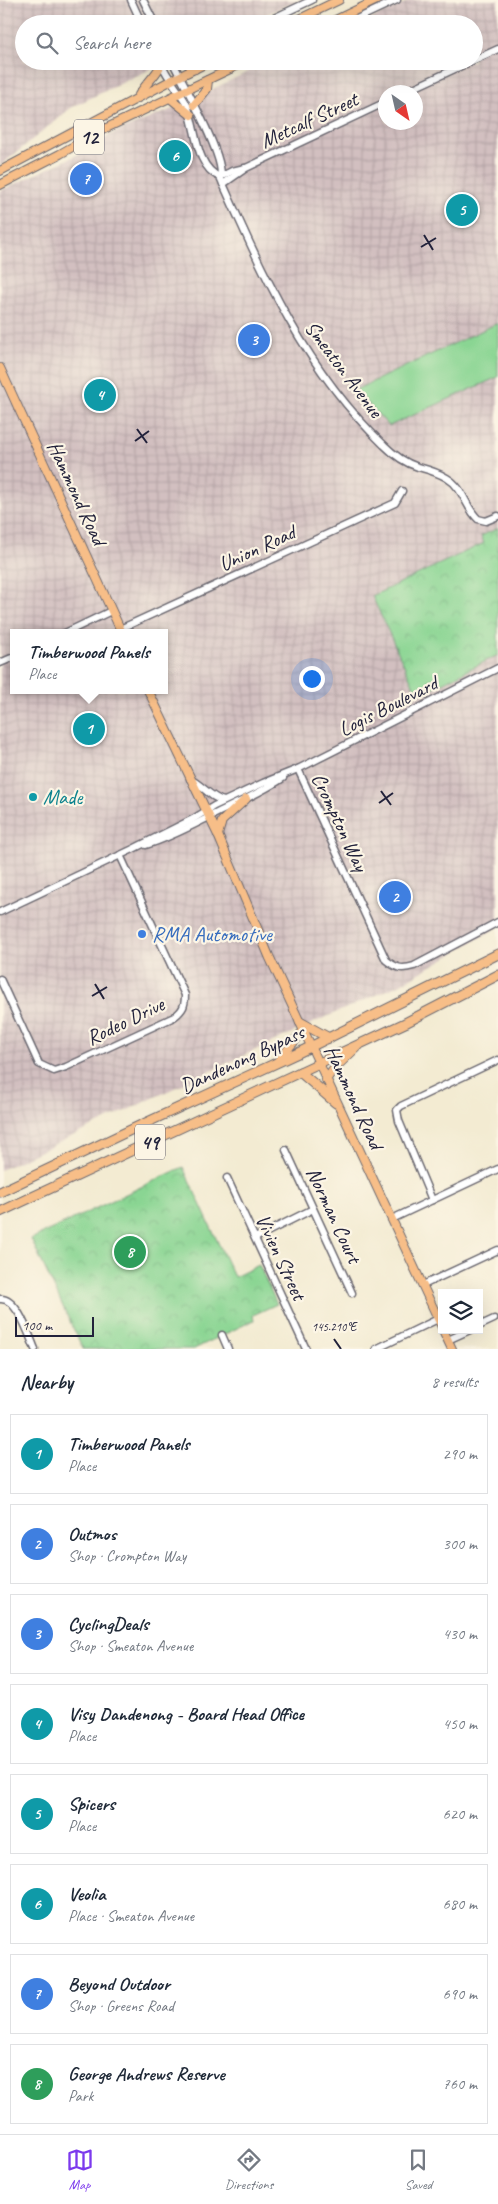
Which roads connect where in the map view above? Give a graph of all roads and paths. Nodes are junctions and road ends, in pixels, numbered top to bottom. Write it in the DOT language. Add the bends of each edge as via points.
graph roads {
  1 [pos="131,0"];
  2 [pos="143,0"];
  3 [pos="312,0"];
  4 [pos="339,0"];
  5 [pos="377,0"];
  6 [pos="397,0"];
  7 [pos="138,15"];
  8 [pos="150,15"];
  9 [pos="280,15"];
  10 [pos="308,15"];
  11 [pos="346,15"];
  12 [pos="365,15"];
  13 [pos="498,49"];
  14 [pos="483,56"];
  15 [pos="157,70"];
  16 [pos="164,70"];
  17 [pos="176,70"];
  18 [pos="193,70"];
  19 [pos="222,70"];
  20 [pos="454,70"];
  21 [pos="179,76"];
  22 [pos="208,80"];
  23 [pos="170,81"];
  24 [pos="421,85"];
  25 [pos="183,92"];
  26 [pos="138,98"];
  27 [pos="170,98"];
  28 [pos="194,105"];
  29 [pos="378,106"];
  30 [pos="191,115"];
  31 [pos="0,171"];
  32 [pos="221,180"];
  33 [pos="0,185"];
  34 [pos="0,368"];
  35 [pos="402,491"];
  36 [pos="498,516"];
  37 [pos="112,611"];
  38 [pos="74,629"];
  39 [pos="120,629"];
  40 [pos="125,629"];
  41 [pos="498,668"];
  42 [pos="150,694"];
  43 [pos="295,771"];
  44 [pos="190,779"];
  45 [pos="246,798"];
  46 [pos="224,801"];
  47 [pos="207,814"];
  48 [pos="218,835"];
  49 [pos="120,855"];
  50 [pos="0,912"];
  51 [pos="498,922"];
  52 [pos="498,954"];
  53 [pos="498,975"];
  54 [pos="0,979"];
  55 [pos="302,1026"];
  56 [pos="329,1038"];
  57 [pos="364,1042"];
  58 [pos="311,1047"];
  59 [pos="498,1060"];
  60 [pos="319,1063"];
  61 [pos="276,1064"];
  62 [pos="300,1072"];
  63 [pos="326,1080"];
  64 [pos="336,1103"];
  65 [pos="286,1150"];
  66 [pos="498,1169"];
  67 [pos="227,1178"];
  68 [pos="0,1192"];
  69 [pos="432,1200"];
  70 [pos="313,1209"];
  71 [pos="0,1212"];
  72 [pos="392,1219"];
  73 [pos="255,1238"];
  74 [pos="498,1250"];
  75 [pos="423,1286"];
  76 [pos="352,1293"];
  77 [pos="0,1299"];
  78 [pos="438,1318"];
  79 [pos="494,1319"];
  80 [pos="483,1324"];
  81 [pos="438,1326"];
  82 [pos="445,1334"];
  83 [pos="461,1334"];
  84 [pos="222,1336"];
  85 [pos="448,1340"];
  86 [pos="35,1349"];
  87 [pos="228,1349"];
  88 [pos="306,1349"];
  89 [pos="376,1349"];
  90 [pos="452,1349"];
  1 -- 7 [label="street"];
  2 -- 8 [label="street"];
  3 -- 9 [label="street"];
  4 -- 10 [label="main road"];
  5 -- 11 [label="main road"];
  6 -- 12 [label="street"];
  13 -- 14 [label="street"];
  15 -- 26 [label="main road"];
  16 -- 23 [label="street"];
  17 -- 21 [label="street"];
  18 -- 21 [label="main road, 12"];
  19 -- 22 [label="main road, 12"];
  20 -- 24 [label="street"];
  21 -- 23 [label="main road, 12"];
  21 -- 25 [label="street"];
  22 -- 25 [label="main road, 12"];
  22 -- 28 [label="main road" via="207,89"];
  23 -- 25 [label="street"];
  23 -- 26 [label="main road, 12"];
  25 -- 27 [label="main road, 12"];
  25 -- 28 [label="street, Smeaton Avenue"];
  25 -- 30 [label="street, Smeaton Avenue"];
  26 -- 31 [label="main road, 12"];
  27 -- 30 [label="main road"];
  27 -- 33 [label="main road, 12" via="98,132"];
  28 -- 32 [label="street, Smeaton Avenue" via="218,157"];
  29 -- 32 [label="street, Metcalf Street" via="246,168 232,171"];
  30 -- 32 [label="street, Smeaton Avenue" via="201,153"];
  32 -- 36 [label="street, Smeaton Avenue" via="288,321 348,407 395,456 448,478 463,492 478,520 486,521"];
  34 -- 37 [label="main road, Hammond Road"];
  35 -- 40 [label="street, Union Road" via="395,503"];
  37 -- 38 [label="street"];
  37 -- 39 [label="main road, Hammond Road"];
  41 -- 43 [label="street, Logis Boulevard"];
  42 -- 44 [label="main road, Hammond Road"];
  43 -- 45 [label="street, Logis Boulevard"];
  43 -- 46 [label="street, Logis Boulevard"];
  43 -- 51 [label="street, Crompton Way" via="386,960 394,967 414,966"];
  44 -- 46 [label="street"];
  44 -- 47 [label="main road, Hammond Road"];
  45 -- 47 [label="street, Logis Boulevard"];
  45 -- 48 [label="main road" via="222,821"];
  46 -- 47 [label="street, Logis Boulevard"];
  47 -- 48 [label="main road, Hammond Road"];
  47 -- 49 [label="street"];
  48 -- 55 [label="main road, Hammond Road"];
  49 -- 50 [label="street"];
  49 -- 54 [label="street, Rodeo Drive" via="185,995 182,1011 54,1071 40,1064"];
  52 -- 56 [label="highway, Dandenong Bypass / 49"];
  53 -- 57 [label="highway, Dandenong Bypass / 49"];
  55 -- 56 [label="highway"];
  55 -- 58 [label="main road, Hammond Road"];
  55 -- 61 [label="main road"];
  56 -- 58 [label="highway, Dandenong Bypass / 49"];
  57 -- 60 [label="highway, Dandenong Bypass / 49"];
  57 -- 63 [label="main road" via="338,1064"];
  58 -- 60 [label="main road, Hammond Road"];
  58 -- 61 [label="highway, Dandenong Bypass / 49"];
  59 -- 69 [label="street" via="397,1110"];
  60 -- 62 [label="highway, Dandenong Bypass / 49"];
  60 -- 63 [label="main road, Hammond Road"];
  61 -- 68 [label="highway, Dandenong Bypass / 49"];
  62 -- 64 [label="highway"];
  62 -- 71 [label="highway, Dandenong Bypass / 49"];
  63 -- 64 [label="main road, Hammond Road"];
  64 -- 72 [label="main road, Hammond Road"];
  65 -- 70 [label="street, Norman Court"];
  66 -- 69 [label="street"];
  67 -- 73 [label="street, Vivien Street"];
  69 -- 72 [label="street"];
  70 -- 73 [label="street"];
  70 -- 76 [label="street, Norman Court"];
  72 -- 75 [label="main road, Hammond Road"];
  73 -- 88 [label="street, Vivien Street"];
  74 -- 75 [label="street"];
  75 -- 78 [label="main road, Hammond Road"];
  77 -- 86 [label="street" via="14,1305"];
  79 -- 80 [label="street"];
  81 -- 89 [label="street"];
  82 -- 85 [label="main road, Hammond Road"];
  83 -- 85 [label="street"];
  84 -- 87 [label="street"];
  85 -- 90 [label="main road, Hammond Road"];
}
